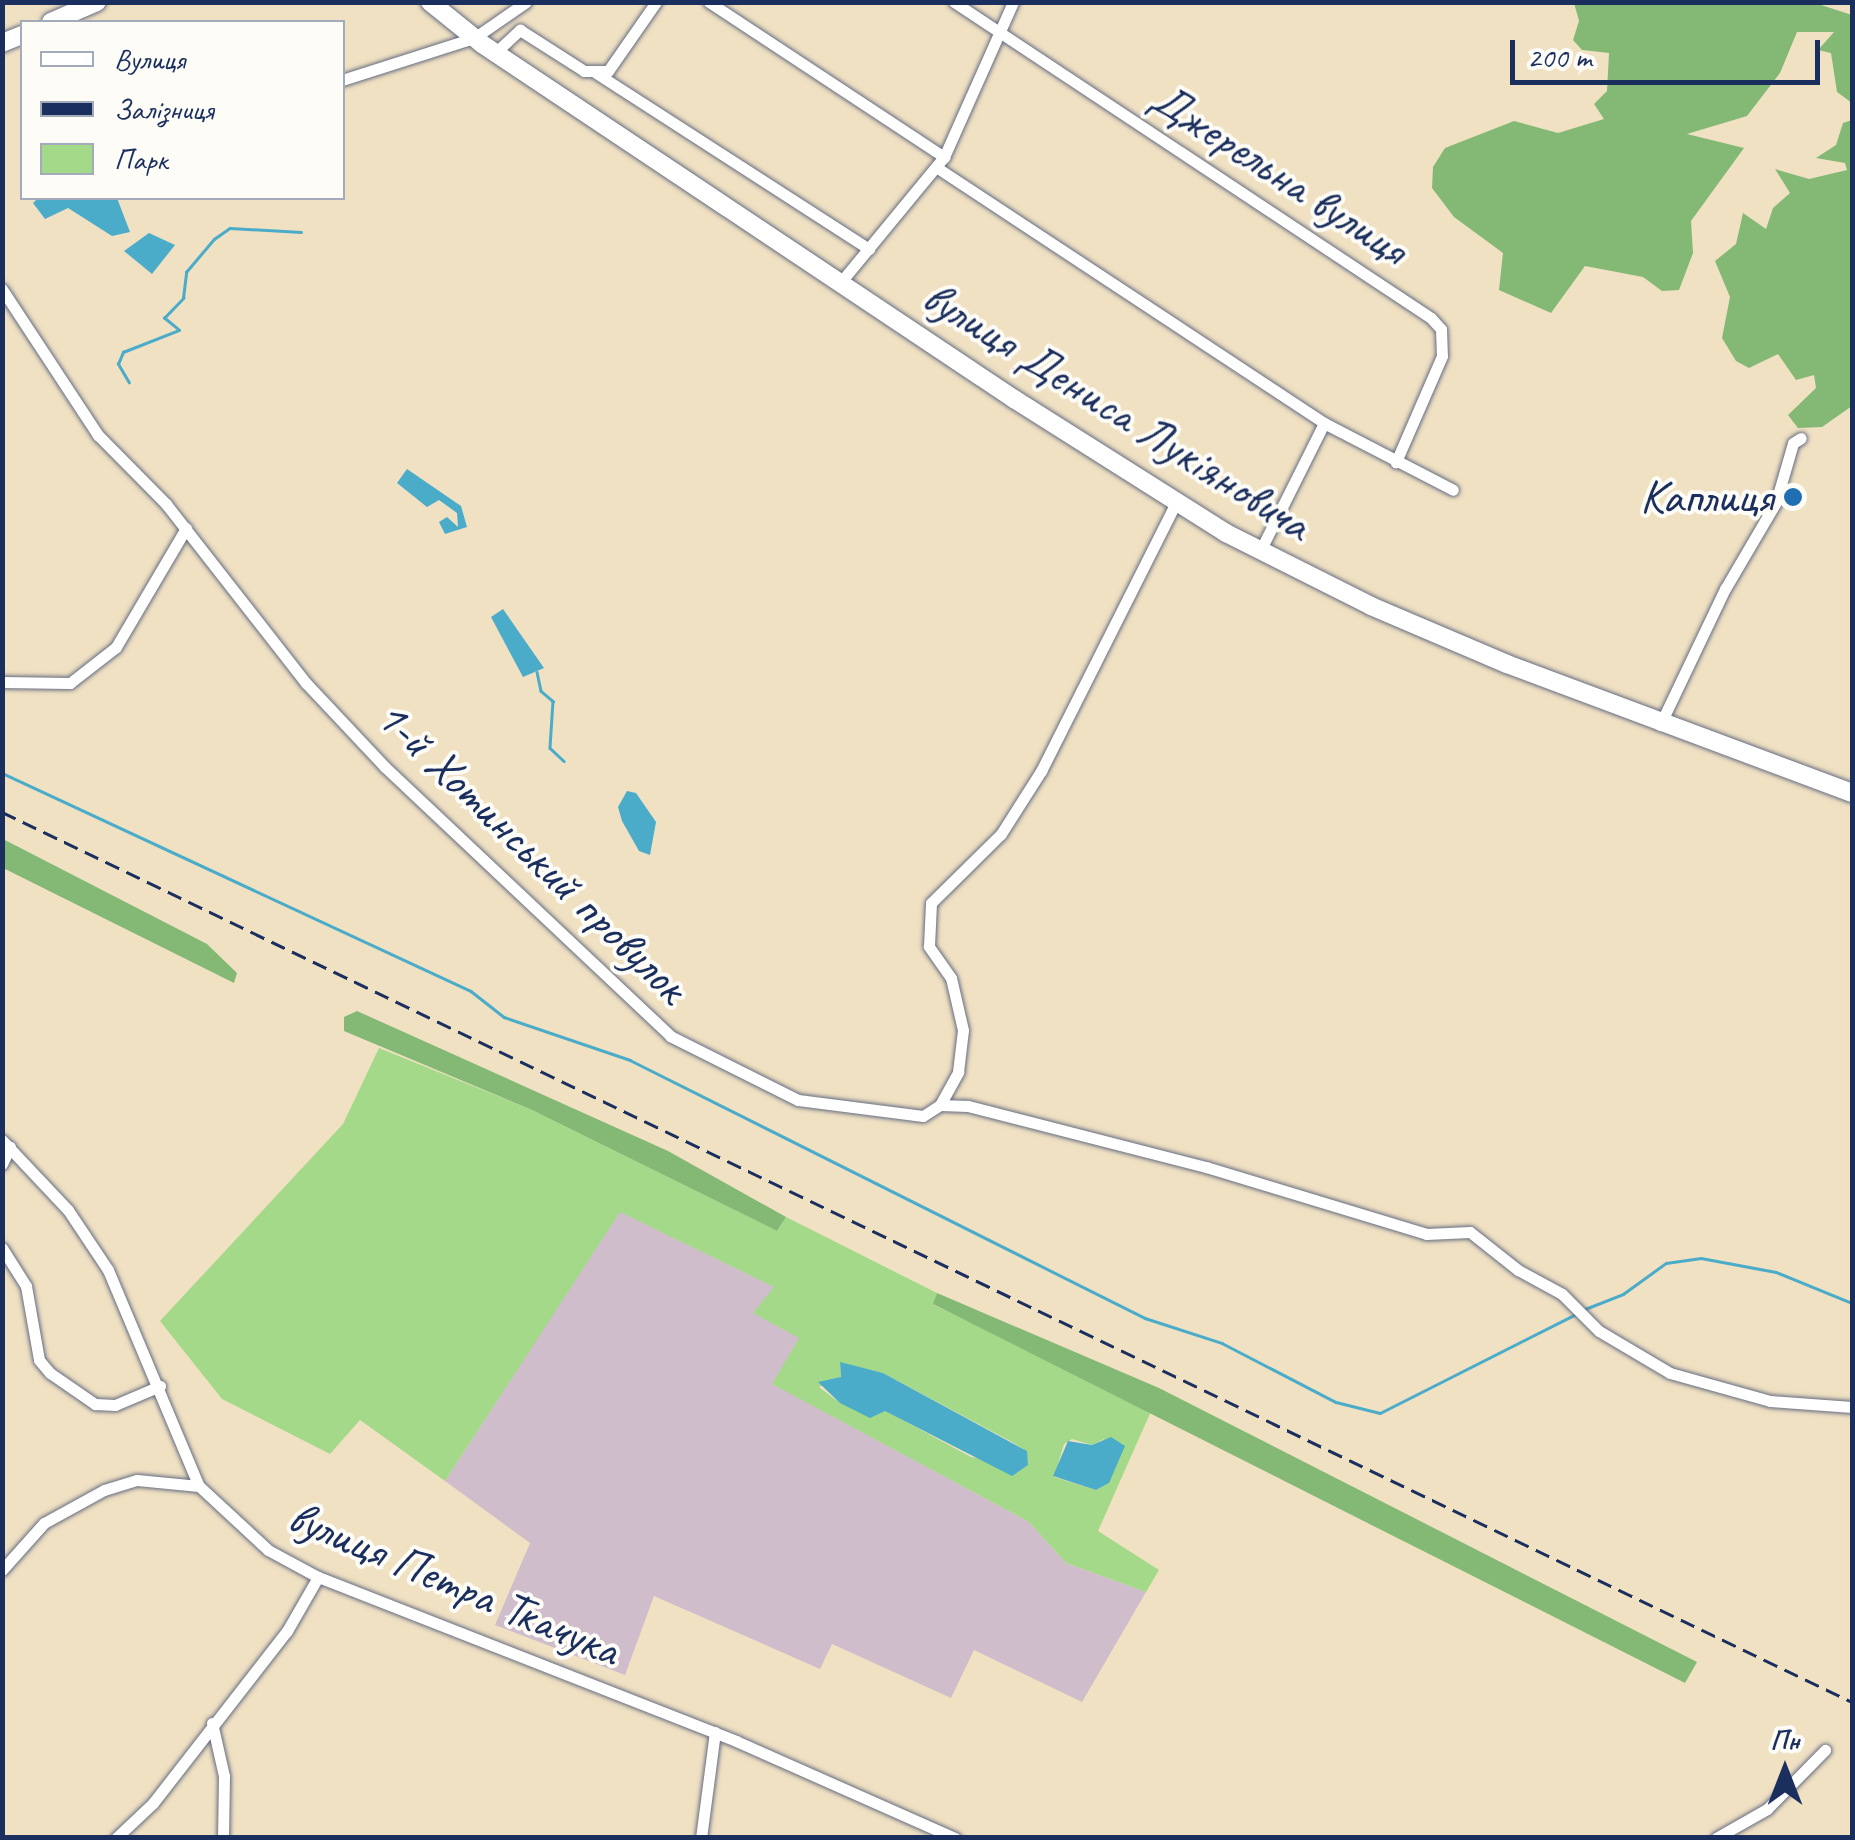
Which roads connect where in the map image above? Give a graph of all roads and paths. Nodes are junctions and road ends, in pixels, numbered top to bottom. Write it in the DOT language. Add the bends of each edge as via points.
graph roads {
  1 [pos="96,2"];
  2 [pos="430,2"];
  3 [pos="526,2"];
  4 [pos="656,2"];
  5 [pos="709,2"];
  6 [pos="954,2"];
  7 [pos="1013,2"];
  8 [pos="56,20"];
  9 [pos="1002,32"];
  10 [pos="474,38"];
  11 [pos="496,52"];
  12 [pos="596,74"];
  13 [pos="345,79"];
  14 [pos="940,162"];
  15 [pos="869,250"];
  16 [pos="840,282"];
  17 [pos="2,289"];
  18 [pos="1324,423"];
  19 [pos="1802,438"];
  20 [pos="1396,462"];
  21 [pos="1453,490"];
  22 [pos="1176,503"];
  23 [pos="186,528"];
  24 [pos="1260,551"];
  25 [pos="2,682"];
  26 [pos="1660,725"];
  27 [pos="1852,793"];
  28 [pos="940,1105"];
  29 [pos="6,1144"];
  30 [pos="2,1164"];
  31 [pos="2,1248"];
  32 [pos="160,1386"];
  33 [pos="1852,1407"];
  34 [pos="199,1486"];
  35 [pos="2,1570"];
  36 [pos="318,1577"];
  37 [pos="212,1723"];
  38 [pos="715,1732"];
  39 [pos="1825,1750"];
  40 [pos="116,1838"];
  41 [pos="223,1838"];
  42 [pos="701,1838"];
  43 [pos="956,1838"];
  44 [pos="1716,1838"];
  1 -- 8 [label="highway"];
  2 -- 10 [label="highway, вулиця Дениса Лукіяновича"];
  3 -- 10 [label="street"];
  4 -- 12 [label="street" via="617,64"];
  5 -- 14 [label="street"];
  6 -- 9 [label="street, Джерельна вулиця"];
  7 -- 9 [label="street"];
  9 -- 14 [label="street"];
  9 -- 20 [label="street, Джерельна вулиця" via="1432,318 1441,329 1442,356"];
  10 -- 11 [label="highway, вулиця Дениса Лукіяновича"];
  10 -- 13 [label="street"];
  11 -- 12 [label="street" via="520,30"];
  11 -- 16 [label="highway, вулиця Дениса Лукіяновича"];
  12 -- 15 [label="street"];
  14 -- 15 [label="street"];
  14 -- 18 [label="street"];
  15 -- 16 [label="street"];
  16 -- 22 [label="highway, вулиця Дениса Лукіяновича"];
  17 -- 23 [label="street, 1-й Хотинський провулок" via="98,435"];
  18 -- 20 [label="street"];
  18 -- 24 [label="street"];
  19 -- 26 [label="street" via="1793,443 1776,502 1725,589"];
  20 -- 21 [label="street"];
  22 -- 24 [label="highway, вулиця Дениса Лукіяновича"];
  22 -- 28 [label="street" via="1041,772 1001,834 931,902 929,946 951,978 964,1030 958,1072"];
  23 -- 25 [label="street" via="116,647 70,683"];
  23 -- 28 [label="street, 1-й Хотинський провулок" via="306,683 385,767 670,1036 798,1100 922,1116"];
  24 -- 26 [label="highway, вулиця Дениса Лукіяновича" via="1371,606"];
  26 -- 27 [label="highway, вулиця Дениса Лукіяновича"];
  28 -- 33 [label="street, 1-й Хотинський провулок" via="1036,1121 1426,1234 1470,1232 1562,1294 1600,1330 1670,1373 1770,1401"];
  29 -- 30 [label="street"];
  29 -- 32 [label="street, вулиця Петра Ткачука" via="68,1210 108,1270"];
  31 -- 32 [label="street" via="26,1286 39,1360 50,1373 95,1404 125,1402"];
  32 -- 34 [label="street, вулиця Петра Ткачука"];
  34 -- 35 [label="street" via="137,1480 104,1490 44,1524"];
  34 -- 36 [label="street, вулиця Петра Ткачука" via="268,1550"];
  36 -- 37 [label="street" via="286,1631"];
  36 -- 38 [label="street, вулиця Петра Ткачука"];
  37 -- 40 [label="street" via="153,1803"];
  37 -- 41 [label="street" via="224,1776"];
  38 -- 42 [label="street"];
  38 -- 43 [label="street, вулиця Петра Ткачука"];
  39 -- 44 [label="street" via="1768,1809"];
}
